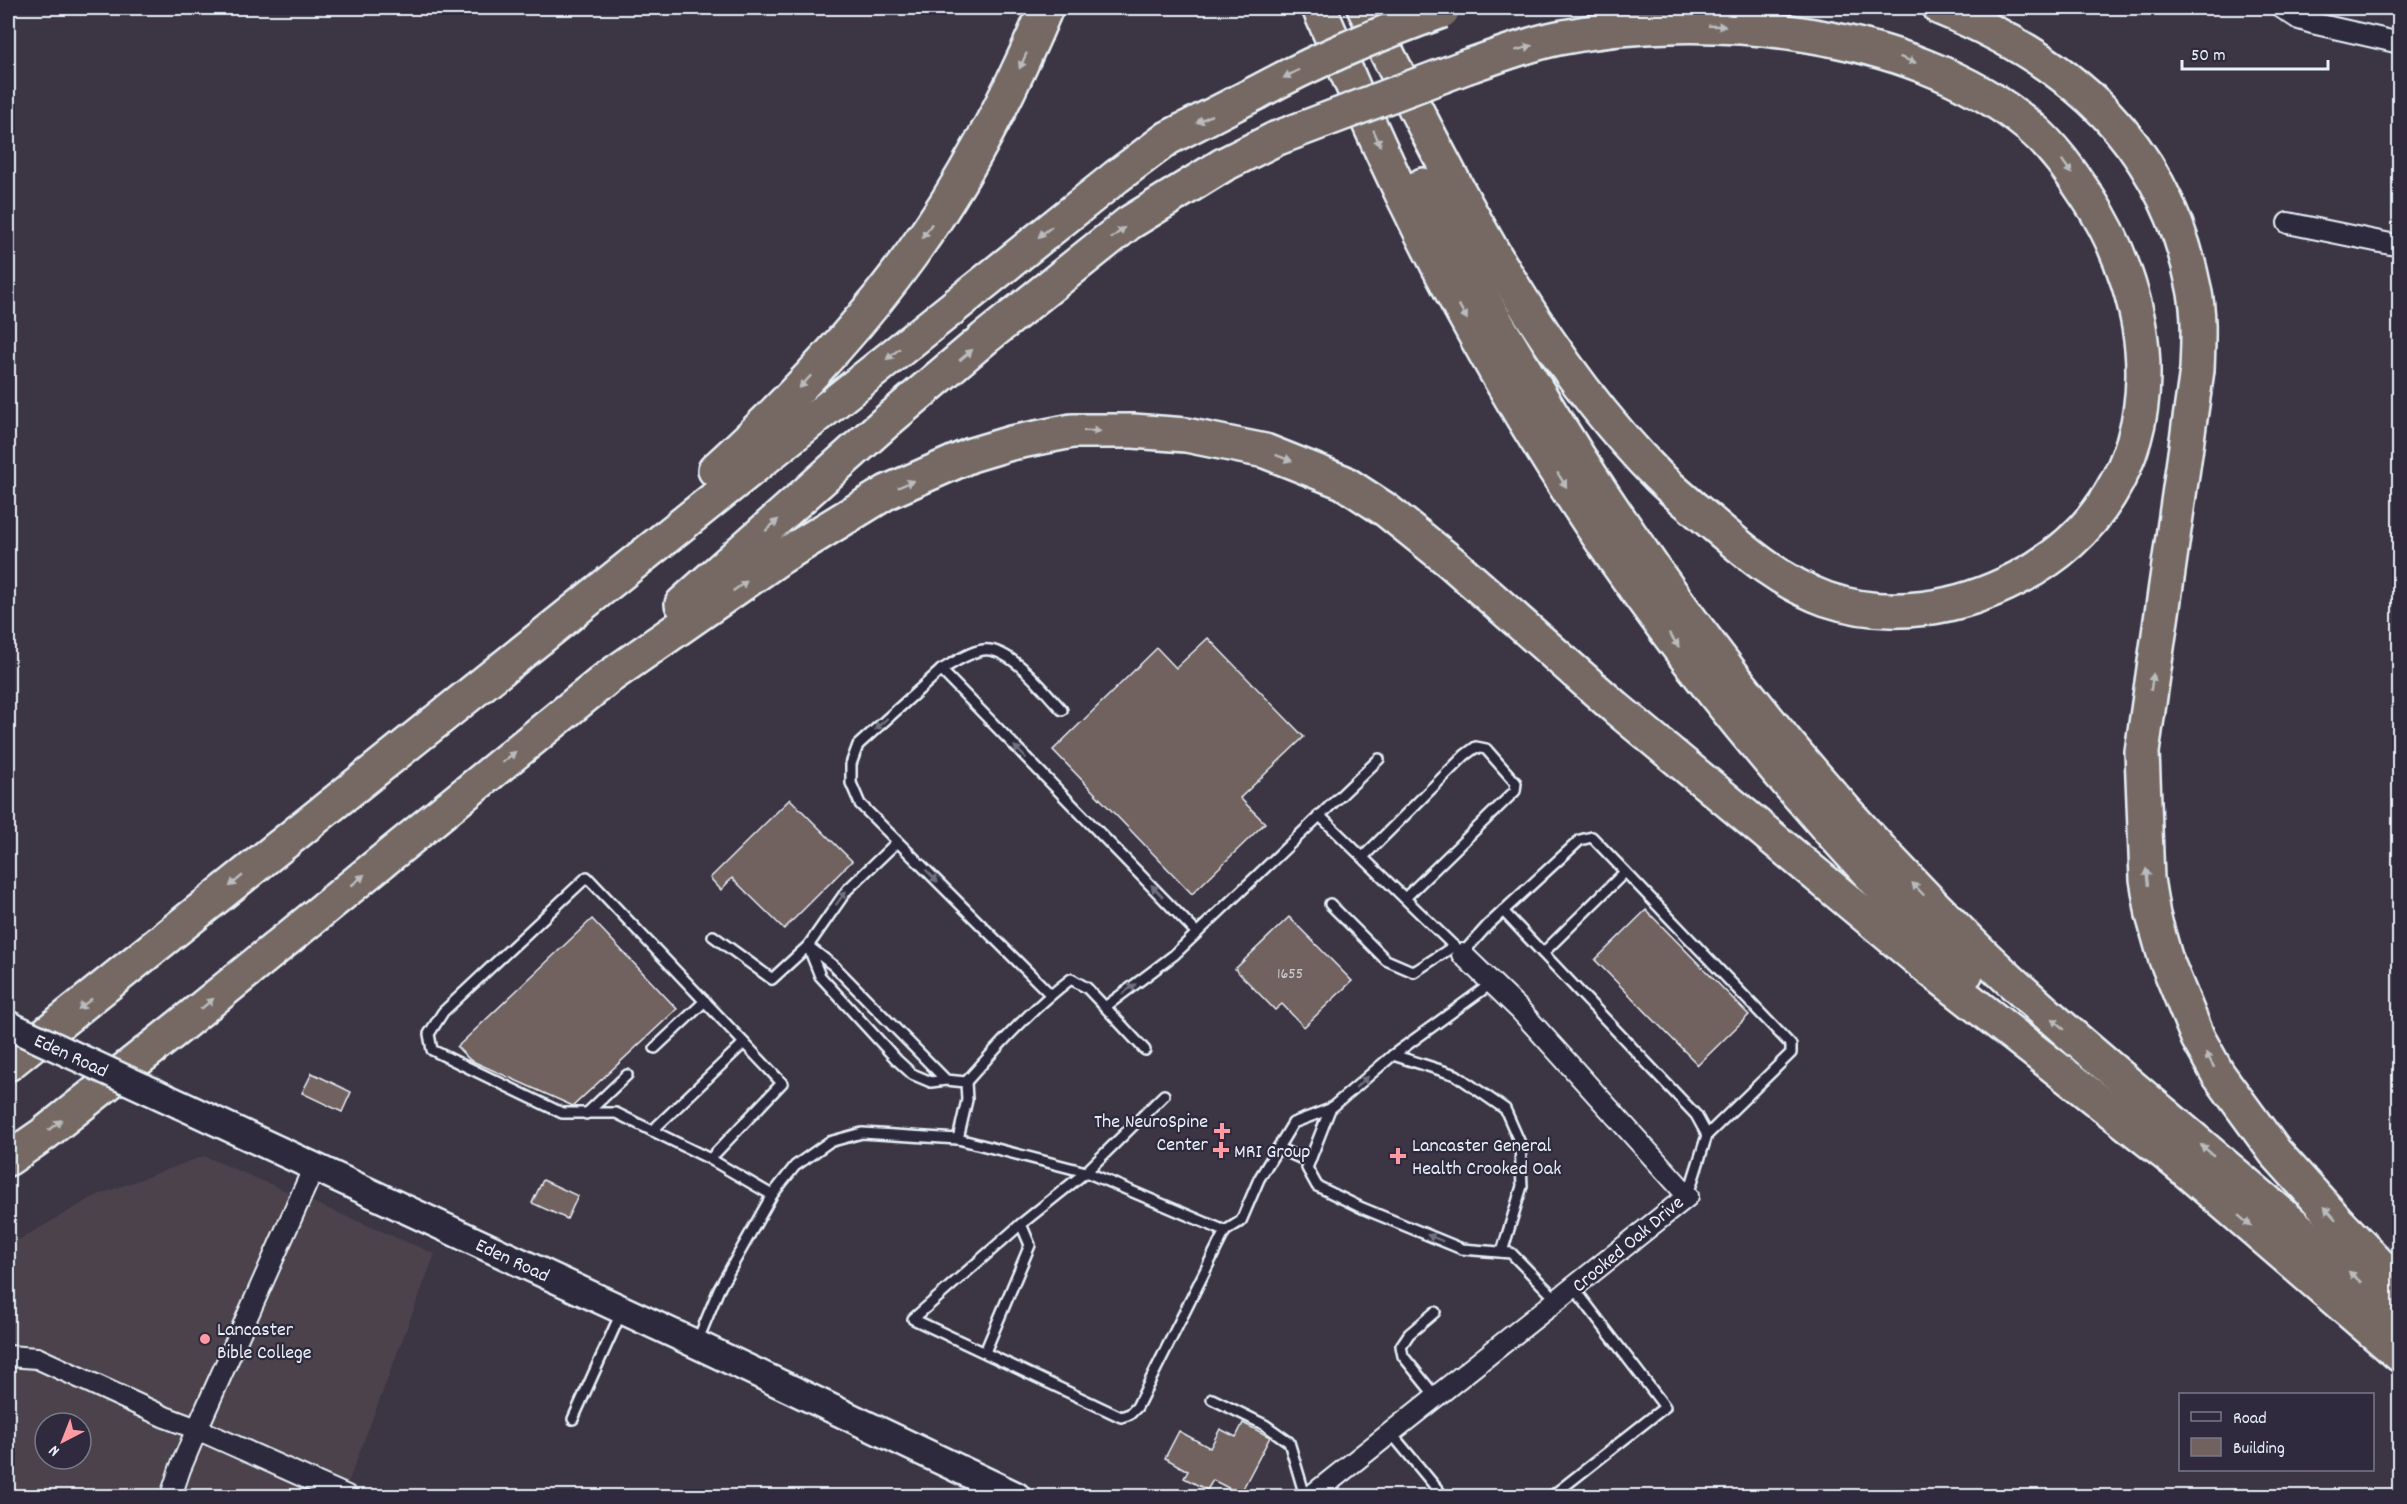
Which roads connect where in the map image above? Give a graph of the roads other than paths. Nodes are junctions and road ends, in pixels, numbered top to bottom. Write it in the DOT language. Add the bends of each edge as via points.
graph roads {
  1 [pos="1046,8"];
  2 [pos="1318,8"];
  3 [pos="1343,8"];
  4 [pos="1364,8"];
  5 [pos="1940,8"];
  6 [pos="2282,8"];
  7 [pos="1447,9"];
  8 [pos="2400,43"];
  9 [pos="2288,223"];
  10 [pos="2400,246"];
  11 [pos="941,670"];
  12 [pos="606,679"];
  13 [pos="1062,711"];
  14 [pos="1379,759"];
  15 [pos="1319,815"];
  16 [pos="897,842"];
  17 [pos="281,844"];
  18 [pos="1363,857"];
  19 [pos="1625,872"];
  20 [pos="1405,898"];
  21 [pos="1330,904"];
  22 [pos="1503,911"];
  23 [pos="1197,933"];
  24 [pos="713,936"];
  25 [pos="808,946"];
  26 [pos="1458,950"];
  27 [pos="1543,953"];
  28 [pos="1492,983"];
  29 [pos="1050,994"];
  30 [pos="705,1001"];
  31 [pos="1105,1007"];
  32 [pos="8,1025"];
  33 [pos="744,1043"];
  34 [pos="655,1048"];
  35 [pos="1145,1050"];
  36 [pos="1393,1055"];
  37 [pos="8,1064"];
  38 [pos="627,1075"];
  39 [pos="946,1080"];
  40 [pos="966,1082"];
  41 [pos="1164,1095"];
  42 [pos="1330,1109"];
  43 [pos="586,1114"];
  44 [pos="652,1131"];
  45 [pos="1707,1135"];
  46 [pos="957,1139"];
  47 [pos="1278,1148"];
  48 [pos="8,1159"];
  49 [pos="710,1159"];
  50 [pos="1309,1162"];
  51 [pos="314,1167"];
  52 [pos="2185,1169"];
  53 [pos="1086,1172"];
  54 [pos="772,1195"];
  55 [pos="1688,1196"];
  56 [pos="1021,1224"];
  57 [pos="1225,1231"];
  58 [pos="1502,1252"];
  59 [pos="2400,1286"];
  60 [pos="1574,1288"];
  61 [pos="1558,1301"];
  62 [pos="622,1311"];
  63 [pos="1435,1311"];
  64 [pos="2400,1315"];
  65 [pos="696,1344"];
  66 [pos="985,1352"];
  67 [pos="2400,1354"];
  68 [pos="8,1356"];
  69 [pos="1436,1397"];
  70 [pos="1212,1399"];
  71 [pos="573,1419"];
  72 [pos="197,1429"];
  73 [pos="1391,1433"];
  74 [pos="171,1497"];
  75 [pos="347,1497"];
  76 [pos="1016,1497"];
  77 [pos="1305,1497"];
  78 [pos="1311,1497"];
  79 [pos="1443,1497"];
  80 [pos="1552,1497"];
  1 -- 17 [label="highway, one-way" via="972,162 912,254 836,350 702,483 346,784"];
  2 -- 52 [label="highway, one-way" via="1406,204 1497,373 1615,561 1710,689 1775,770 1907,916 1990,998"];
  64 -- 3 [label="highway, one-way" via="2002,973 1851,817 1734,678 1619,520 1511,348 1430,200"];
  12 -- 4 [label="highway, one-way, bridge" via="670,615 886,423 1129,223 1223,165 1275,139 1468,66 1554,39 1602,31 1740,27 1842,41 1909,59 1990,98 2031,127 2058,155 2108,229 2127,281 2143,376 2137,433 2123,475 2087,525 2050,560 1989,591 1937,607 1890,611 1853,606 1802,588 1757,562 1657,475 1584,390 1526,306 1453,182"];
  59 -- 5 [label="highway, one-way" via="2275,1152 2218,1074 2165,957 2153,915 2146,869 2142,752 2197,359 2195,290 2177,226 2156,180 2128,138 2093,99 2057,70 1997,33"];
  6 -- 8 [label="street" via="2312,23"];
  7 -- 17 [label="highway, one-way, bridge" via="1289,74 1168,138"];
  9 -- 10 [label="street"];
  11 -- 13 [label="lane" via="984,650 1001,654 1021,666"];
  11 -- 16 [label="lane, one-way" via="858,745 851,764 851,783 860,804"];
  23 -- 11 [label="lane, one-way"];
  48 -- 12 [label="highway, one-way" via="180,1026"];
  12 -- 52 [label="highway, one-way" via="781,557 852,513 887,492 971,455 1072,431 1133,430 1186,435 1265,451 1343,482 1386,510 1926,966"];
  14 -- 15 [label="lane"];
  15 -- 18 [label="lane"];
  15 -- 23 [label="lane"];
  25 -- 16 [label="lane, one-way" via="847,890"];
  16 -- 29 [label="lane, one-way"];
  17 -- 37 [label="highway, one-way"];
  18 -- 20 [label="lane"];
  18 -- 20 [label="lane" via="1465,755 1476,747 1486,749 1516,783 1515,791"];
  19 -- 22 [label="lane" via="1592,837 1580,840"];
  19 -- 27 [label="lane"];
  19 -- 45 [label="lane" via="1791,1045 1791,1053"];
  20 -- 26 [label="lane"];
  21 -- 26 [label="lane" via="1386,960 1414,972"];
  22 -- 26 [label="lane"];
  22 -- 27 [label="lane"];
  31 -- 23 [label="lane, one-way"];
  24 -- 25 [label="lane" via="769,979"];
  25 -- 39 [label="lane" via="834,966"];
  25 -- 39 [label="lane" via="819,976 897,1060 912,1074 932,1082"];
  26 -- 28 [label="street, Crooked Oak Drive"];
  27 -- 45 [label="lane" via="1696,1116"];
  28 -- 36 [label="lane"];
  28 -- 55 [label="street, Crooked Oak Drive"];
  29 -- 31 [label="lane" via="1071,979 1087,988"];
  29 -- 40 [label="lane"];
  30 -- 33 [label="lane"];
  30 -- 34 [label="lane"];
  30 -- 43 [label="lane" via="587,877 443,1012 429,1034 432,1050 562,1113"];
  31 -- 35 [label="lane"];
  32 -- 51 [label="street, Eden Road, bridge"];
  33 -- 44 [label="lane"];
  33 -- 49 [label="lane" via="782,1083"];
  42 -- 36 [label="lane, one-way"];
  36 -- 58 [label="lane" via="1456,1076 1505,1109 1520,1143 1522,1186"];
  38 -- 43 [label="lane"];
  39 -- 40 [label="lane"];
  40 -- 46 [label="lane"];
  41 -- 53 [label="lane"];
  42 -- 47 [label="lane" via="1293,1124"];
  42 -- 50 [label="lane"];
  43 -- 44 [label="lane" via="616,1113"];
  44 -- 49 [label="lane"];
  45 -- 55 [label="lane"];
  46 -- 53 [label="lane"];
  46 -- 54 [label="lane" via="862,1133 829,1142 795,1166"];
  47 -- 50 [label="lane"];
  47 -- 57 [label="lane" via="1241,1221"];
  49 -- 54 [label="lane"];
  58 -- 50 [label="lane, one-way" via="1462,1249 1362,1208 1317,1186 1307,1168"];
  51 -- 62 [label="street, Eden Road"];
  51 -- 72 [label="street"];
  52 -- 67 [label="highway, one-way"];
  53 -- 56 [label="lane"];
  53 -- 57 [label="lane"];
  54 -- 65 [label="lane" via="719,1290"];
  55 -- 60 [label="street, Crooked Oak Drive"];
  56 -- 66 [label="lane" via="1030,1245"];
  56 -- 66 [label="lane" via="913,1319"];
  57 -- 66 [label="lane" via="1130,1414 1122,1417"];
  58 -- 61 [label="lane" via="1511,1253"];
  60 -- 61 [label="street, Crooked Oak Drive"];
  60 -- 80 [label="lane" via="1665,1407"];
  61 -- 69 [label="street, Crooked Oak Drive"];
  62 -- 65 [label="street, Eden Road"];
  62 -- 71 [label="lane"];
  63 -- 69 [label="lane" via="1401,1346 1403,1356"];
  65 -- 76 [label="street, Eden Road"];
  68 -- 72 [label="street" via="37,1358"];
  69 -- 73 [label="street, Crooked Oak Drive"];
  70 -- 77 [label="lane" via="1266,1425 1289,1442"];
  72 -- 74 [label="street"];
  72 -- 75 [label="street"];
  73 -- 78 [label="street, Crooked Oak Drive"];
  73 -- 79 [label="lane"];
}
